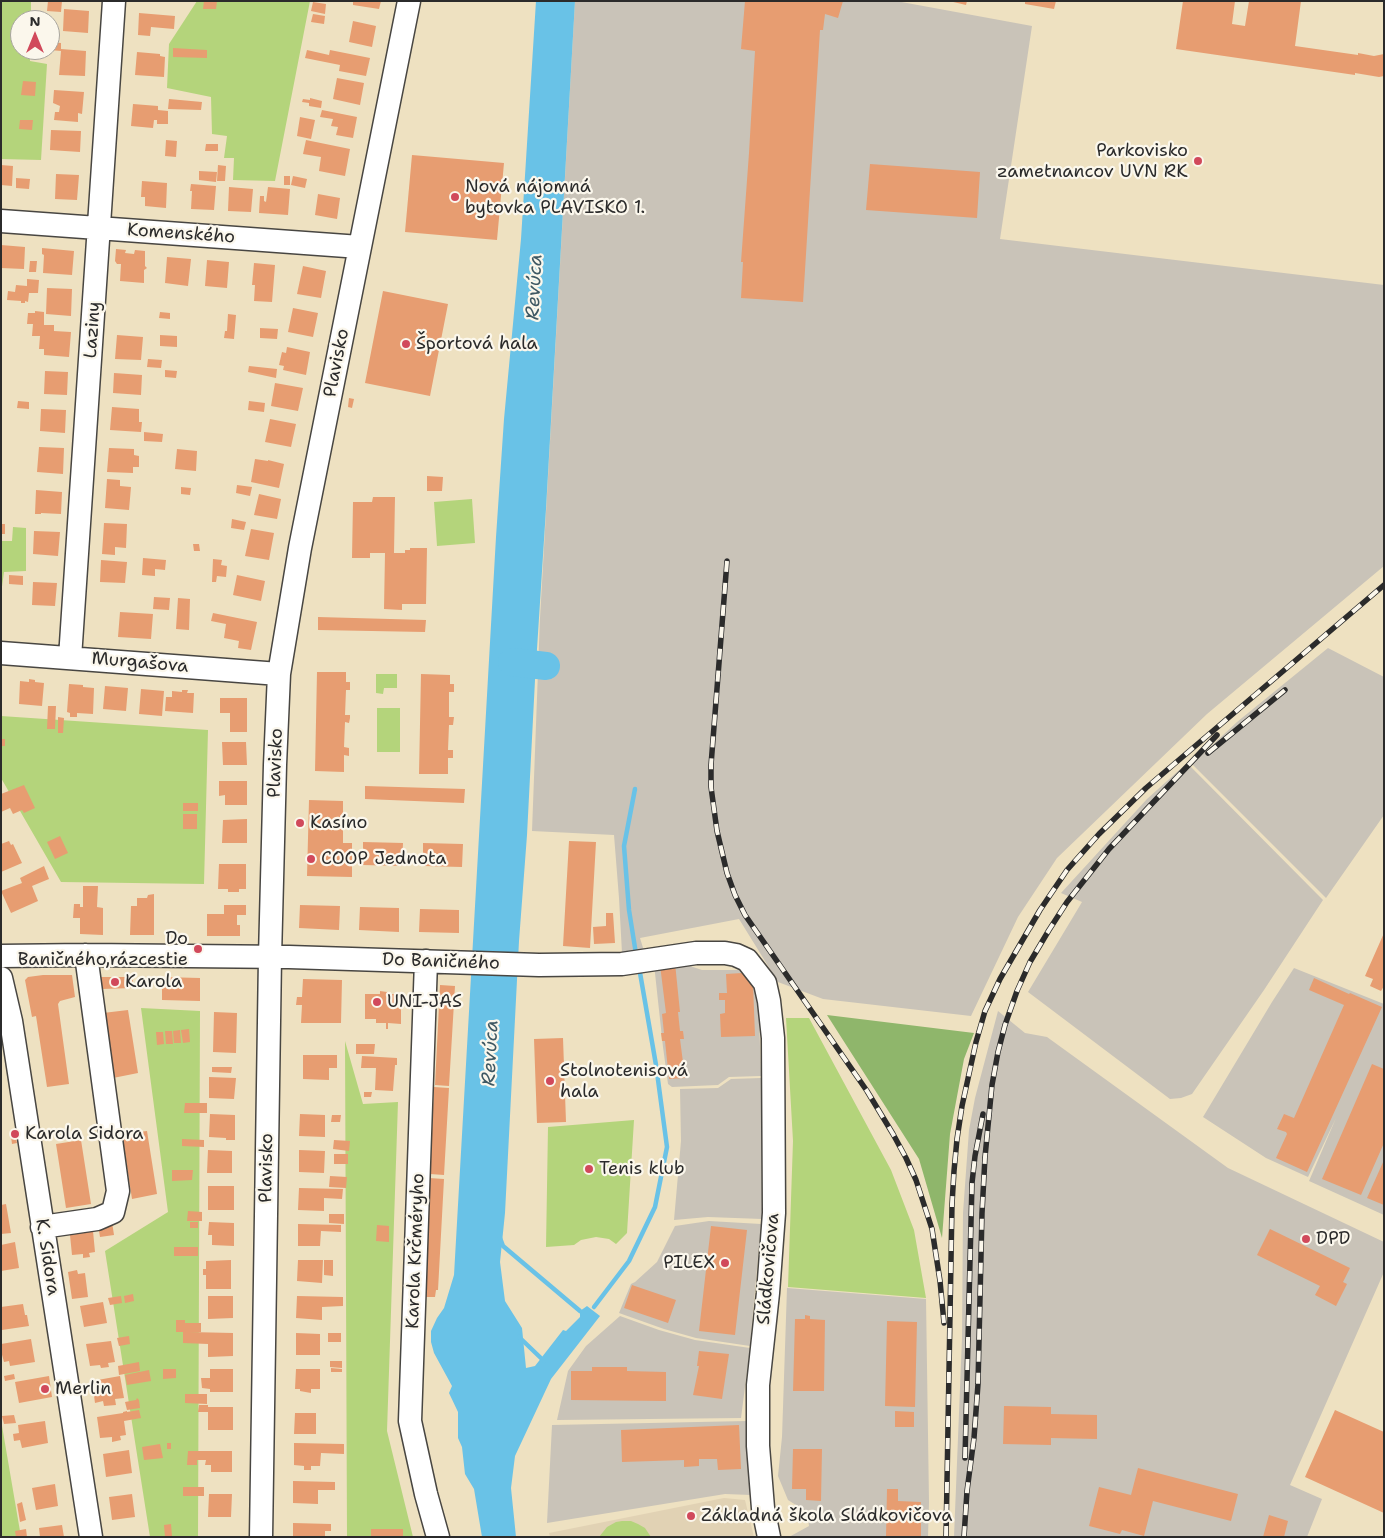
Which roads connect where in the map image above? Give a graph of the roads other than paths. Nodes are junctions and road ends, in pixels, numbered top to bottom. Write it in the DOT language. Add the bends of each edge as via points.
graph roads {
  1 [pos="114,1"];
  2 [pos="409,1"];
  3 [pos="1,221"];
  4 [pos="100,228"];
  5 [pos="360,247"];
  6 [pos="1,653"];
  7 [pos="70,658"];
  8 [pos="279,674"];
  9 [pos="86,955"];
  10 [pos="1,956"];
  11 [pos="270,957"];
  12 [pos="426,962"];
  13 [pos="1,978"];
  14 [pos="769,1001"];
  15 [pos="42,1227"];
  16 [pos="90,1537"];
  17 [pos="261,1537"];
  18 [pos="438,1537"];
  19 [pos="769,1537"];
  1 -- 4 [label="street, Laziny"];
  2 -- 5 [label="street, Plavisko"];
  3 -- 4 [label="street, Komenského"];
  4 -- 5 [label="street, Komenského"];
  4 -- 7 [label="street, Laziny"];
  5 -- 8 [label="street, Plavisko" via="300,548"];
  6 -- 7 [label="street, Murgašova"];
  7 -- 8 [label="street, Murgašova"];
  8 -- 11 [label="street, Plavisko"];
  9 -- 10 [label="street, Do Baničného"];
  9 -- 11 [label="street, Do Baničného"];
  9 -- 15 [label="street" via="118,1191 113,1212 98,1219"];
  11 -- 12 [label="street, Do Baničného"];
  11 -- 17 [label="street, Plavisko"];
  12 -- 14 [label="street, Do Baničného" via="622,964 696,953 725,953 747,960 765,983"];
  12 -- 18 [label="street, Karola Krčméryho" via="410,1421"];
  13 -- 15 [label="street, K. Sidora" via="11,1021"];
  14 -- 19 [label="street, Sládkovičova" via="773,1038 774,1213 758,1385 759,1455"];
  15 -- 16 [label="street, K. Sidora"];
}
